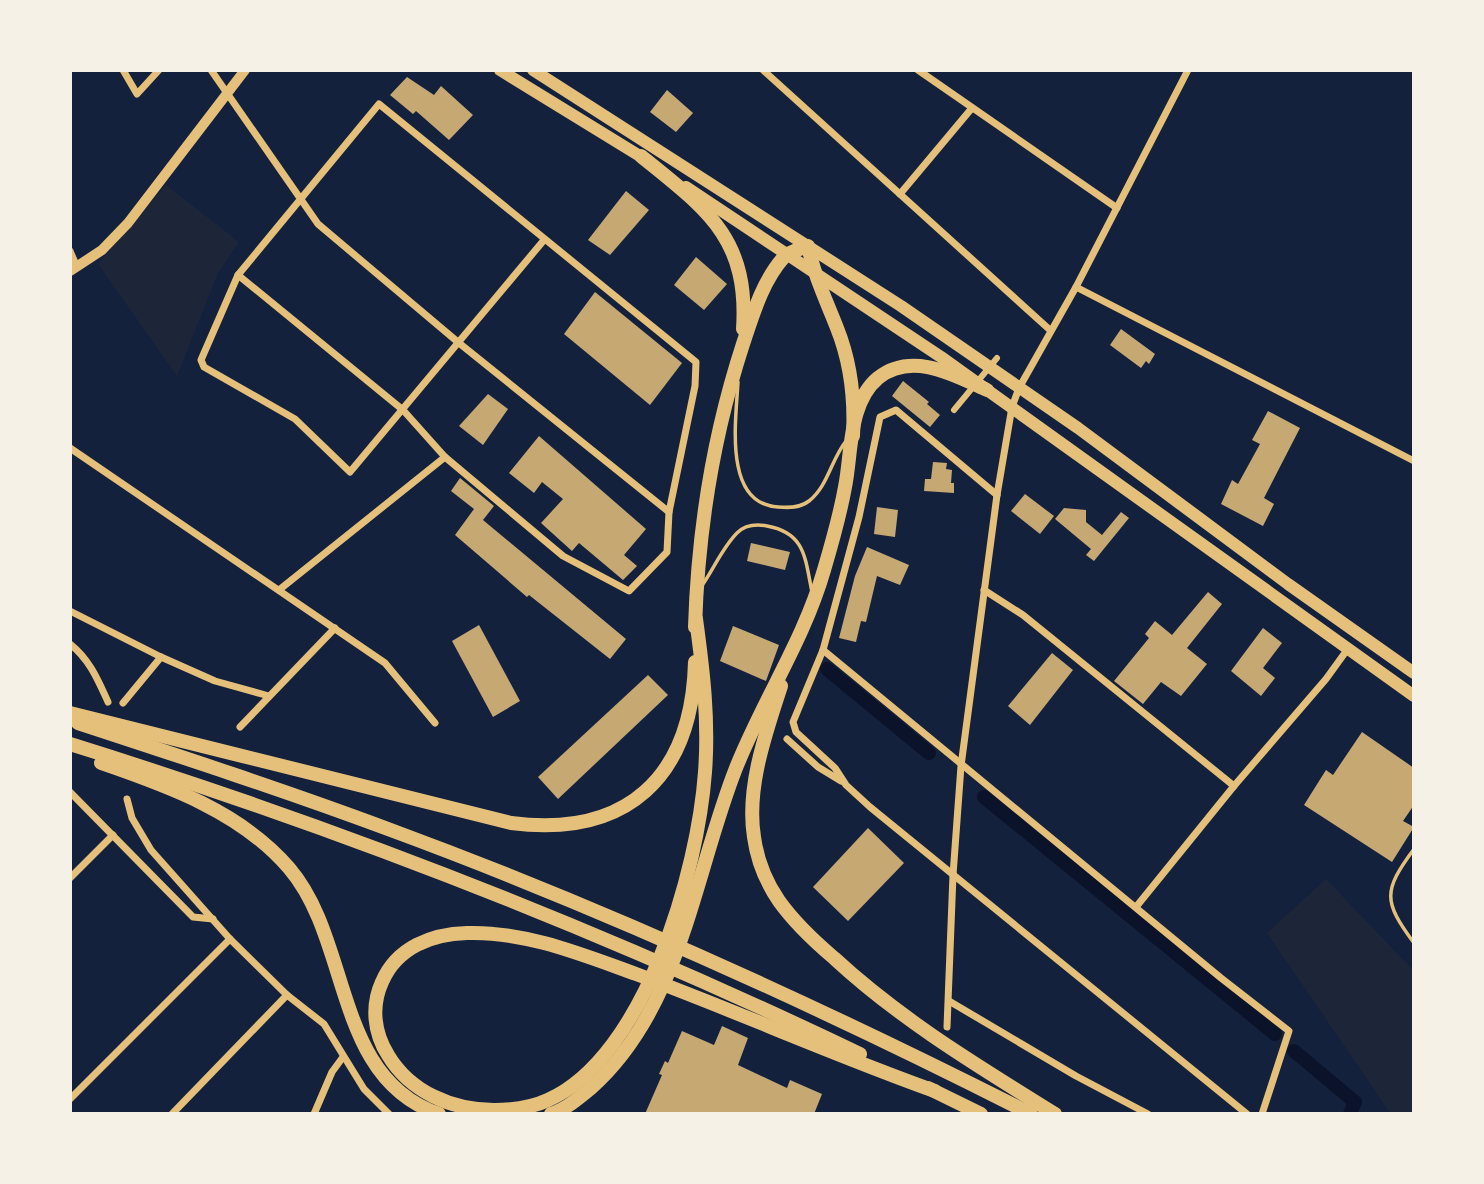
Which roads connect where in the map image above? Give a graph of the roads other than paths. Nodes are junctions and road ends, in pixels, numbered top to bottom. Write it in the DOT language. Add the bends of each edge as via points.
graph roads {
  1 [pos="123,70"];
  2 [pos="159,70"];
  3 [pos="211,70"];
  4 [pos="246,70"];
  5 [pos="500,70"];
  6 [pos="533,70"];
  7 [pos="763,70"];
  8 [pos="918,70"];
  9 [pos="1188,70"];
  10 [pos="227,93"];
  11 [pos="972,108"];
  12 [pos="641,156"];
  13 [pos="900,194"];
  14 [pos="301,198"];
  15 [pos="1117,208"];
  16 [pos="544,240"];
  17 [pos="808,246"];
  18 [pos="70,251"];
  19 [pos="786,254"];
  20 [pos="73,269"];
  21 [pos="813,271"];
  22 [pos="238,275"];
  23 [pos="1076,287"];
  24 [pos="1050,330"];
  25 [pos="459,344"];
  26 [pos="740,354"];
  27 [pos="998,358"];
  28 [pos="1019,388"];
  29 [pos="987,390"];
  30 [pos="1012,407"];
  31 [pos="403,410"];
  32 [pos="954,410"];
  33 [pos="853,436"];
  34 [pos="70,447"];
  35 [pos="445,457"];
  36 [pos="1414,461"];
  37 [pos="997,495"];
  38 [pos="669,512"];
  39 [pos="279,590"];
  40 [pos="984,590"];
  41 [pos="696,594"];
  42 [pos="814,603"];
  43 [pos="70,611"];
  44 [pos="696,619"];
  45 [pos="335,628"];
  46 [pos="797,642"];
  47 [pos="70,644"];
  48 [pos="822,650"];
  49 [pos="1347,650"];
  50 [pos="160,657"];
  51 [pos="1414,673"];
  52 [pos="270,696"];
  53 [pos="1414,696"];
  54 [pos="108,702"];
  55 [pos="123,703"];
  56 [pos="70,713"];
  57 [pos="70,721"];
  58 [pos="435,723"];
  59 [pos="240,727"];
  60 [pos="787,739"];
  61 [pos="70,744"];
  62 [pos="70,753"];
  63 [pos="961,766"];
  64 [pos="846,785"];
  65 [pos="1234,786"];
  66 [pos="70,792"];
  67 [pos="127,799"];
  68 [pos="113,835"];
  69 [pos="1414,849"];
  70 [pos="953,876"];
  71 [pos="70,878"];
  72 [pos="1136,907"];
  73 [pos="213,919"];
  74 [pos="230,939"];
  75 [pos="1414,943"];
  76 [pos="286,995"];
  77 [pos="949,1002"];
  78 [pos="947,1027"];
  79 [pos="343,1057"];
  80 [pos="935,1091"];
  81 [pos="70,1099"];
  82 [pos="172,1114"];
  83 [pos="314,1114"];
  84 [pos="389,1114"];
  85 [pos="439,1114"];
  86 [pos="551,1114"];
  87 [pos="981,1114"];
  88 [pos="1031,1114"];
  89 [pos="1055,1114"];
  90 [pos="1148,1114"];
  91 [pos="1248,1114"];
  92 [pos="1262,1114"];
  1 -- 2 [label="street" via="137,94"];
  3 -- 10 [label="street"];
  4 -- 10 [label="street"];
  5 -- 12 [label="main road"];
  6 -- 17 [label="main road"];
  7 -- 13 [label="street"];
  8 -- 11 [label="street"];
  9 -- 15 [label="street"];
  10 -- 14 [label="street"];
  10 -- 20 [label="street" via="128,223 102,250"];
  11 -- 13 [label="street"];
  11 -- 15 [label="street"];
  12 -- 19 [label="main road"];
  12 -- 26 [label="highway" via="709,214 731,245 744,295"];
  13 -- 24 [label="street"];
  14 -- 16 [label="street" via="379,104"];
  14 -- 22 [label="street"];
  14 -- 25 [label="street" via="318,224"];
  15 -- 23 [label="street"];
  16 -- 25 [label="street"];
  16 -- 38 [label="street" via="696,362"];
  17 -- 19 [label="highway"];
  17 -- 21 [label="highway"];
  17 -- 28 [label="main road"];
  18 -- 20 [label="street"];
  19 -- 21 [label="main road"];
  19 -- 26 [label="highway" via="766,284"];
  21 -- 29 [label="main road"];
  21 -- 33 [label="highway" via="845,354 853,395"];
  22 -- 31 [label="street"];
  22 -- 31 [label="street" via="201,360 204,367 295,419 349,472"];
  23 -- 24 [label="street"];
  23 -- 36 [label="street"];
  24 -- 28 [label="street"];
  25 -- 31 [label="street"];
  25 -- 38 [label="street"];
  26 -- 33 [label="lane" via="737,453 740,478 755,500 769,507 794,508 807,503 821,489 844,443"];
  26 -- 41 [label="highway" via="712,459"];
  27 -- 32 [label="street"];
  28 -- 30 [label="street"];
  28 -- 51 [label="main road"];
  29 -- 30 [label="main road"];
  29 -- 33 [label="highway" via="936,368 920,365 891,370 862,398"];
  30 -- 37 [label="street"];
  30 -- 49 [label="main road"];
  31 -- 35 [label="street"];
  33 -- 42 [label="highway" via="845,489"];
  34 -- 39 [label="street"];
  35 -- 38 [label="street" via="563,556 629,591 667,552"];
  35 -- 39 [label="street"];
  37 -- 40 [label="street"];
  37 -- 48 [label="street" via="896,410 880,417 859,517"];
  39 -- 45 [label="street"];
  40 -- 63 [label="street"];
  40 -- 65 [label="street" via="1023,615"];
  41 -- 42 [label="lane" via="737,533 758,525 785,530 795,537"];
  41 -- 44 [label="highway"];
  42 -- 46 [label="highway"];
  43 -- 50 [label="street"];
  44 -- 56 [label="highway" via="692,704 676,752 645,792 626,806 603,817 562,826 499,820"];
  44 -- 80 [label="highway" via="707,738 695,852 671,928 646,987 604,1056 586,1075 549,1100 527,1107 465,1108 425,1093 407,1080 377,1032 376,996 394,962 408,949 426,940 494,934 614,966 695,996 863,1065"];
  45 -- 52 [label="street"];
  45 -- 58 [label="street" via="385,663"];
  46 -- 86 [label="highway" via="736,768 685,929 656,997 622,1055 602,1078 580,1098"];
  46 -- 89 [label="highway" via="766,734 752,816 754,836 778,900 827,952 882,1000"];
  47 -- 54 [label="street" via="95,671"];
  48 -- 63 [label="street"];
  48 -- 64 [label="street" via="793,722 796,732 835,768"];
  49 -- 53 [label="main road"];
  49 -- 65 [label="street"];
  50 -- 52 [label="street" via="215,681"];
  50 -- 55 [label="street"];
  52 -- 59 [label="street"];
  57 -- 88 [label="highway" via="271,786 632,928"];
  60 -- 64 [label="street"];
  61 -- 80 [label="highway" via="246,802 511,901 701,982"];
  62 -- 85 [label="highway" via="196,801 223,814 270,848 307,892 321,919 353,1020 377,1068 413,1102"];
  63 -- 70 [label="street"];
  63 -- 72 [label="street"];
  64 -- 70 [label="street"];
  65 -- 72 [label="street"];
  66 -- 68 [label="street"];
  67 -- 73 [label="street" via="132,818 151,850"];
  68 -- 71 [label="street"];
  68 -- 73 [label="street" via="193,917"];
  69 -- 75 [label="lane" via="1397,872 1389,895 1396,919"];
  70 -- 77 [label="street"];
  70 -- 91 [label="street"];
  72 -- 92 [label="street" via="1289,1031"];
  73 -- 74 [label="street"];
  74 -- 76 [label="street"];
  74 -- 81 [label="street"];
  76 -- 79 [label="street" via="324,1024"];
  76 -- 82 [label="street"];
  77 -- 78 [label="street"];
  77 -- 90 [label="street"];
  79 -- 83 [label="street"];
  79 -- 84 [label="street"];
  80 -- 87 [label="highway"];
}
